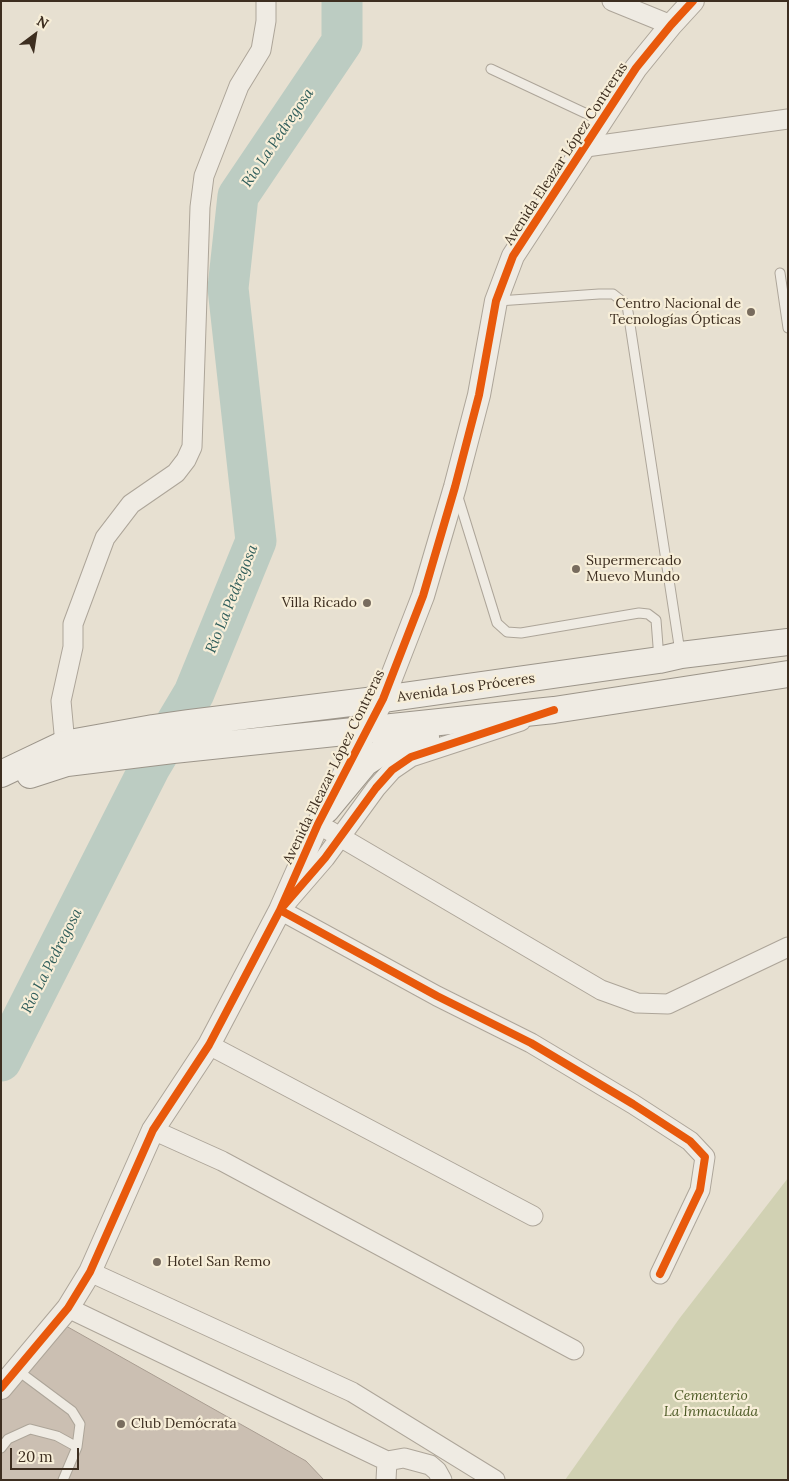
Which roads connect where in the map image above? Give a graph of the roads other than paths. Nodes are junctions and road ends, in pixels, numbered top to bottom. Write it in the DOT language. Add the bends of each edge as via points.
graph roads {
  1 [pos="266,1"];
  2 [pos="612,1"];
  3 [pos="693,1"];
  4 [pos="671,25"];
  5 [pos="491,69"];
  6 [pos="788,119"];
  7 [pos="602,121"];
  8 [pos="586,147"];
  9 [pos="780,273"];
  10 [pos="496,301"];
  11 [pos="788,328"];
  12 [pos="455,487"];
  13 [pos="788,642"];
  14 [pos="670,657"];
  15 [pos="788,674"];
  16 [pos="383,700"];
  17 [pos="554,710"];
  18 [pos="369,729"];
  19 [pos="65,754"];
  20 [pos="1,774"];
  21 [pos="1,785"];
  22 [pos="322,817"];
  23 [pos="340,837"];
  24 [pos="280,910"];
  25 [pos="788,947"];
  26 [pos="209,1045"];
  27 [pos="153,1130"];
  28 [pos="533,1216"];
  29 [pos="90,1272"];
  30 [pos="660,1274"];
  31 [pos="68,1308"];
  32 [pos="574,1350"];
  33 [pos="16,1369"];
  34 [pos="1,1388"];
  35 [pos="77,1447"];
  36 [pos="1,1448"];
  37 [pos="387,1470"];
  38 [pos="64,1480"];
  39 [pos="442,1480"];
  40 [pos="495,1480"];
  1 -- 19 [label="street" via="260,50 239,86 204,176 200,207 192,446 176,473 131,504 105,538 73,624 73,647 61,701"];
  2 -- 4 [label="street"];
  3 -- 4 [label="street, Avenida Eleazar López Contreras"];
  4 -- 7 [label="street, Avenida Eleazar López Contreras" via="636,68"];
  5 -- 7 [label="lane"];
  6 -- 8 [label="street"];
  7 -- 8 [label="street, Avenida Eleazar López Contreras"];
  8 -- 10 [label="street, Avenida Eleazar López Contreras" via="513,256"];
  9 -- 11 [label="lane"];
  10 -- 12 [label="street, Avenida Eleazar López Contreras" via="479,395"];
  10 -- 14 [label="lane" via="613,294 627,305"];
  12 -- 14 [label="lane" via="497,623 507,632 521,633 639,612 656,620"];
  12 -- 16 [label="street, Avenida Eleazar López Contreras" via="423,596"];
  13 -- 14 [label="main road, Avenida Los Próceres"];
  14 -- 16 [label="main road, Avenida Los Próceres"];
  15 -- 17 [label="main road, Avenida Los Próceres"];
  16 -- 18 [label="street, Avenida Eleazar López Contreras"];
  16 -- 19 [label="main road, Avenida Los Próceres" via="154,728"];
  17 -- 18 [label="main road, Avenida Los Próceres"];
  17 -- 22 [label="main road" via="394,744 365,763"];
  17 -- 23 [label="street" via="411,757 392,770 376,788"];
  18 -- 19 [label="main road, Avenida Los Próceres" via="145,753"];
  18 -- 22 [label="street, Avenida Eleazar López Contreras"];
  19 -- 20 [label="main road, Avenida Los Próceres"];
  19 -- 21 [label="main road, Avenida Los Próceres"];
  22 -- 23 [label="street"];
  22 -- 24 [label="street, Avenida Eleazar López Contreras"];
  23 -- 24 [label="street"];
  23 -- 25 [label="street" via="601,990 638,1003 668,1004"];
  24 -- 26 [label="street, Avenida Eleazar López Contreras"];
  24 -- 30 [label="street" via="531,1043 690,1141 705,1157 700,1190"];
  26 -- 27 [label="street, Avenida Eleazar López Contreras"];
  26 -- 28 [label="street"];
  27 -- 29 [label="street, Avenida Eleazar López Contreras"];
  27 -- 32 [label="street" via="222,1161"];
  29 -- 31 [label="street, Avenida Eleazar López Contreras"];
  29 -- 40 [label="street" via="352,1392"];
  31 -- 33 [label="street, Avenida Eleazar López Contreras"];
  31 -- 37 [label="street"];
  33 -- 34 [label="street, Avenida Eleazar López Contreras"];
  33 -- 35 [label="lane" via="72,1410 80,1424"];
  35 -- 36 [label="lane" via="57,1436 30,1430 8,1439"];
  35 -- 38 [label="lane"];
  37 -- 39 [label="street" via="404,1458 430,1465"];
}
